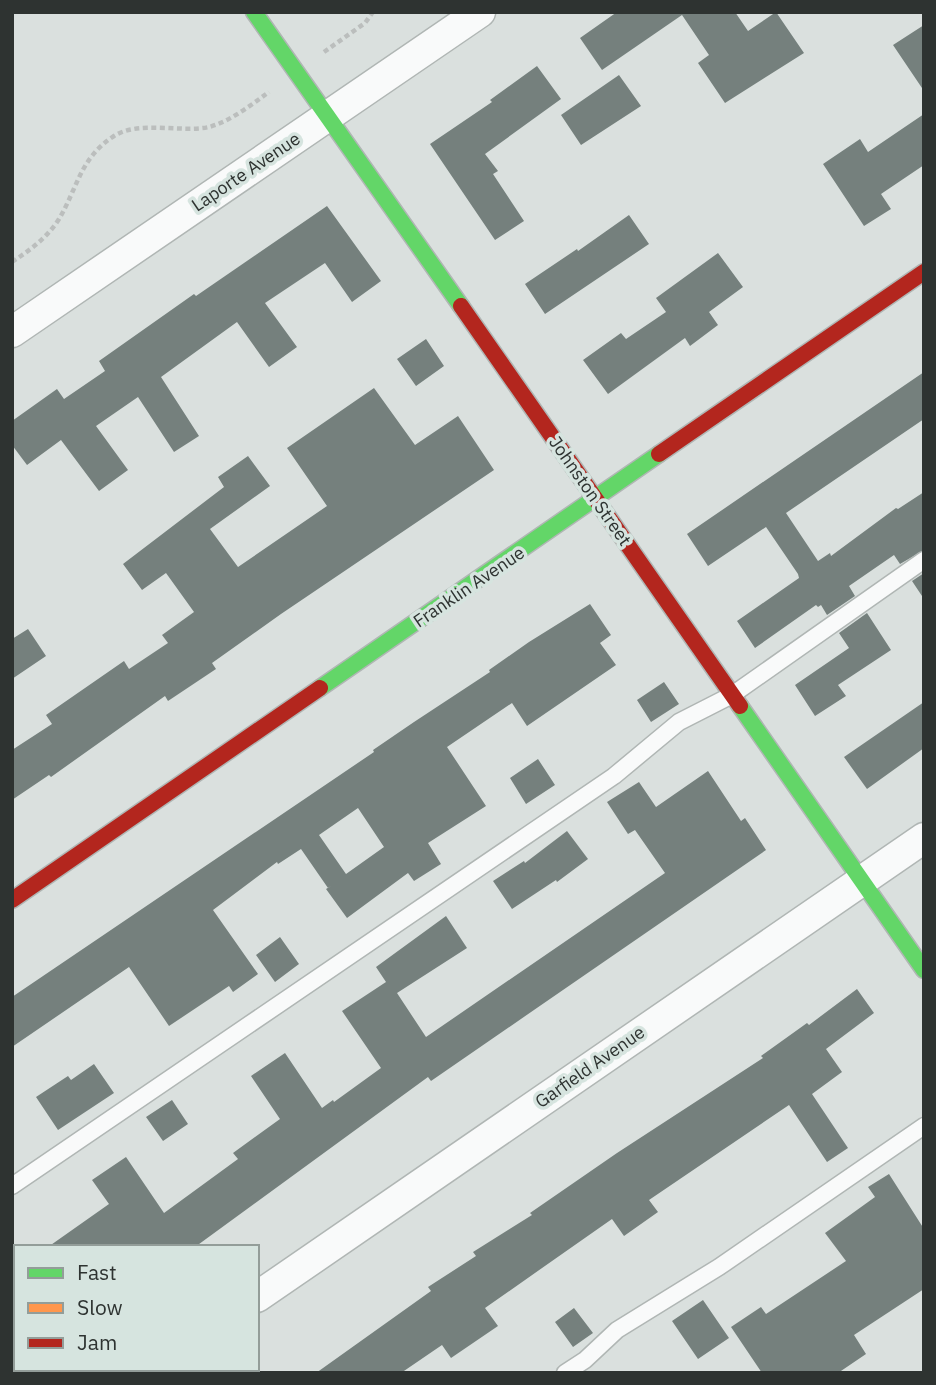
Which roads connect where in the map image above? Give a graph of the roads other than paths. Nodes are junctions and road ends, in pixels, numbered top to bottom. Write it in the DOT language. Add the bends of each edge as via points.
graph roads {
  1 [pos="254,12"];
  2 [pos="480,12"];
  3 [pos="328,115"];
  4 [pos="924,272"];
  5 [pos="12,332"];
  6 [pos="596,500"];
  7 [pos="924,560"];
  8 [pos="732,695"];
  9 [pos="924,838"];
  10 [pos="862,881"];
  11 [pos="12,900"];
  12 [pos="924,970"];
  13 [pos="924,1126"];
  14 [pos="12,1186"];
  15 [pos="259,1296"];
  16 [pos="565,1373"];
  1 -- 3 [label="street, Johnston Street"];
  2 -- 3 [label="street, Laporte Avenue"];
  3 -- 5 [label="street, Laporte Avenue"];
  3 -- 6 [label="street, Johnston Street"];
  4 -- 6 [label="street, Franklin Avenue"];
  6 -- 8 [label="street, Johnston Street"];
  6 -- 11 [label="street, Franklin Avenue"];
  7 -- 8 [label="lane"];
  8 -- 10 [label="street, Johnston Street"];
  8 -- 14 [label="lane" via="680,722 614,776"];
  9 -- 10 [label="street, Garfield Avenue"];
  10 -- 12 [label="street, Johnston Street"];
  10 -- 15 [label="street, Garfield Avenue"];
  13 -- 16 [label="lane" via="719,1267 617,1330"];
}
